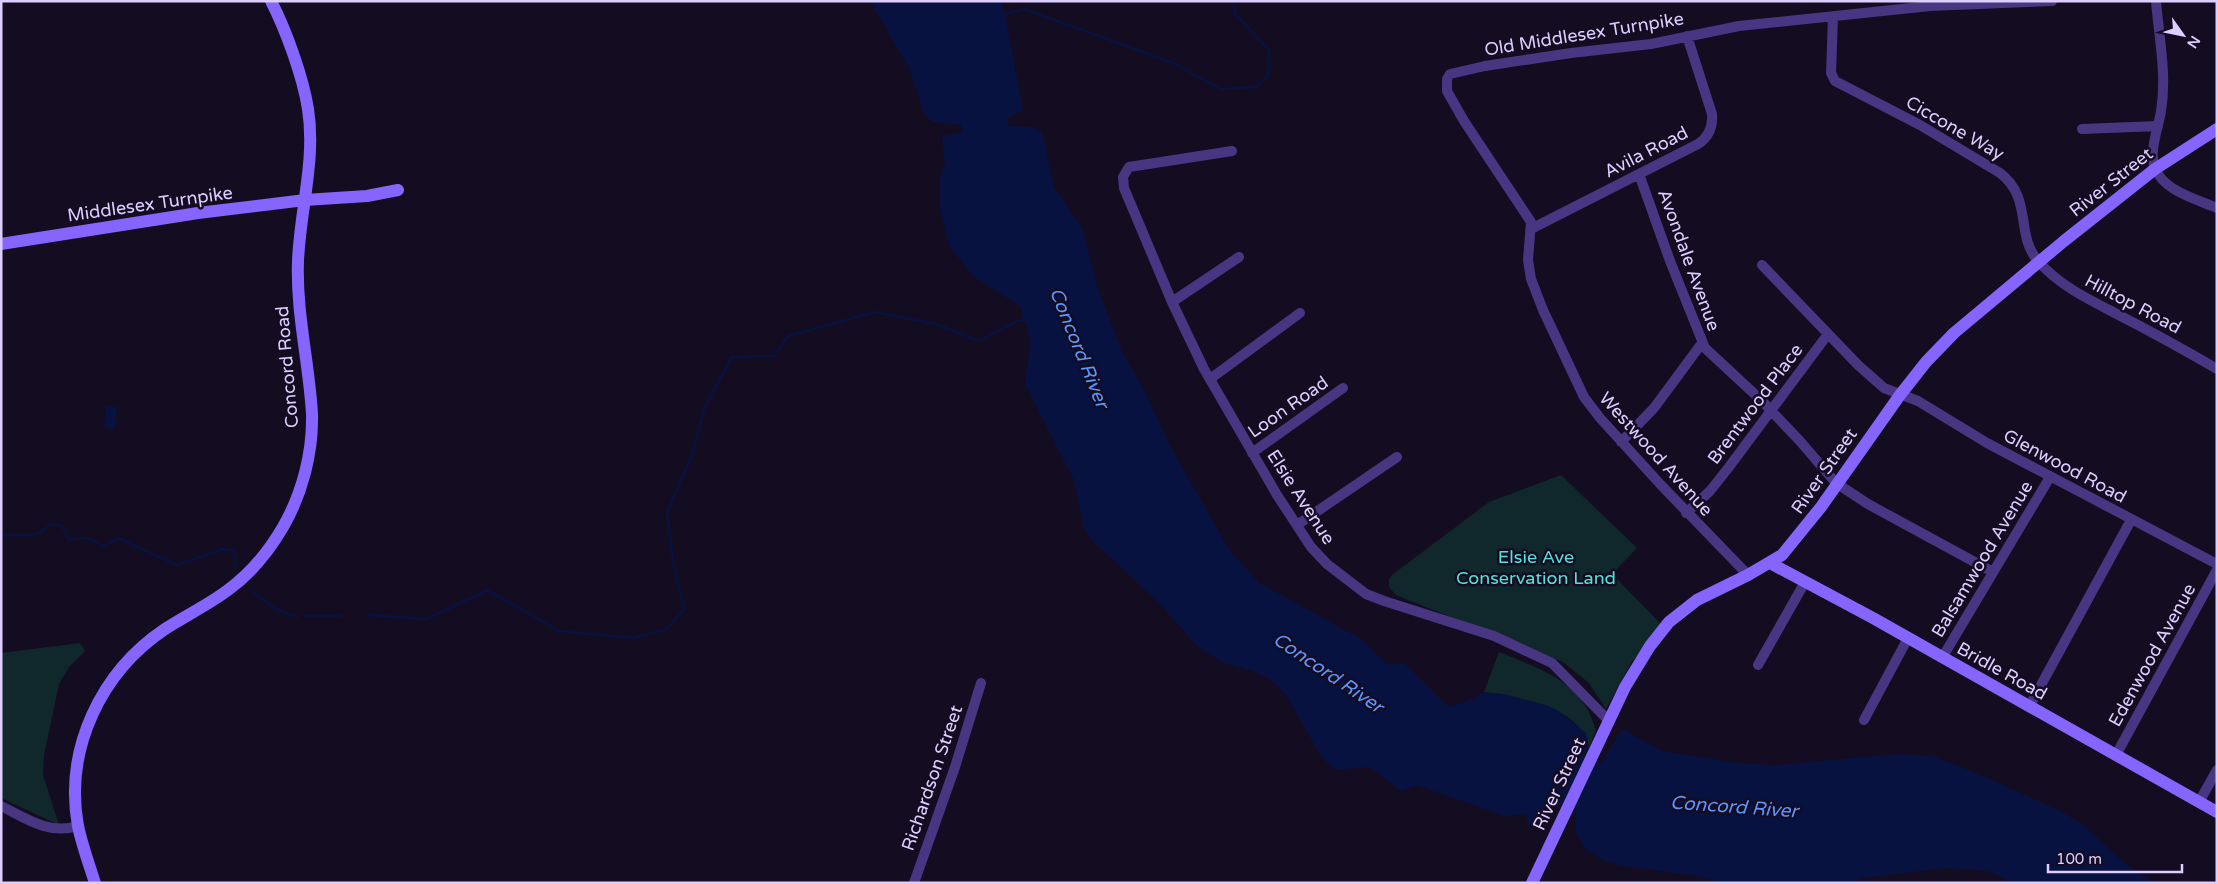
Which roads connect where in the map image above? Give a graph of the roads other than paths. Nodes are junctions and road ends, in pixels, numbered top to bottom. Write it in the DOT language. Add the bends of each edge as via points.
graph roads {
  1 [pos="271,1"];
  2 [pos="2052,1"];
  3 [pos="2156,1"];
  4 [pos="1833,16"];
  5 [pos="1687,36"];
  6 [pos="1450,74"];
  7 [pos="2158,126"];
  8 [pos="2082,129"];
  9 [pos="2217,129"];
  10 [pos="1232,151"];
  11 [pos="2155,169"];
  12 [pos="1639,174"];
  13 [pos="398,190"];
  14 [pos="304,200"];
  15 [pos="2217,208"];
  16 [pos="1531,229"];
  17 [pos="1,244"];
  18 [pos="1240,257"];
  19 [pos="2038,262"];
  20 [pos="1762,265"];
  21 [pos="1172,302"];
  22 [pos="1300,313"];
  23 [pos="1828,334"];
  24 [pos="1702,343"];
  25 [pos="2217,369"];
  26 [pos="1210,379"];
  27 [pos="1343,388"];
  28 [pos="1900,396"];
  29 [pos="1770,410"];
  30 [pos="1621,442"];
  31 [pos="1252,453"];
  32 [pos="1397,457"];
  33 [pos="2050,477"];
  34 [pos="1836,483"];
  35 [pos="1686,512"];
  36 [pos="2131,520"];
  37 [pos="1297,525"];
  38 [pos="1770,563"];
  39 [pos="2217,564"];
  40 [pos="2217,570"];
  41 [pos="1993,572"];
  42 [pos="1748,576"];
  43 [pos="1805,582"];
  44 [pos="1908,638"];
  45 [pos="1942,658"];
  46 [pos="1758,665"];
  47 [pos="981,683"];
  48 [pos="2029,707"];
  49 [pos="1864,720"];
  50 [pos="1609,721"];
  51 [pos="2116,755"];
  52 [pos="2217,770"];
  53 [pos="2199,802"];
  54 [pos="1,806"];
  55 [pos="2217,812"];
  56 [pos="78,826"];
  57 [pos="95,883"];
  58 [pos="914,883"];
  59 [pos="1532,883"];
  1 -- 14 [label="main road, Concord Road" via="302,79 308,110 310,157"];
  2 -- 4 [label="street, Old Middlesex Turnpike" via="1930,6"];
  3 -- 7 [label="street" via="2163,79"];
  4 -- 5 [label="street, Old Middlesex Turnpike" via="1739,26"];
  4 -- 19 [label="street, Ciccone Way" via="1833,78 2005,176 2017,192 2028,242"];
  5 -- 6 [label="street, Old Middlesex Turnpike"];
  5 -- 12 [label="street, Avila Road" via="1712,114 1711,127 1698,144"];
  6 -- 16 [label="street, Westwood Avenue" via="1446,80 1447,91 1527,215"];
  7 -- 8 [label="street"];
  7 -- 11 [label="street" via="2152,154"];
  9 -- 11 [label="main road, River Street"];
  10 -- 21 [label="street, Elsie Avenue" via="1130,167 1123,177 1127,198"];
  11 -- 15 [label="street" via="2162,180 2174,188"];
  11 -- 19 [label="main road, River Street"];
  12 -- 16 [label="street, Avila Road"];
  12 -- 24 [label="street, Avondale Avenue"];
  13 -- 14 [label="main road" via="367,196"];
  14 -- 17 [label="main road, Middlesex Turnpike"];
  14 -- 56 [label="main road, Concord Road" via="298,248 298,298 312,414 304,475 295,503 273,544 253,568 229,590 143,645 106,688 91,716 81,747 76,778"];
  16 -- 30 [label="street, Westwood Avenue" via="1528,266 1543,310 1584,397"];
  18 -- 21 [label="street"];
  19 -- 25 [label="street, Hilltop Road" via="2080,295"];
  19 -- 28 [label="main road, River Street" via="1954,333"];
  20 -- 23 [label="street, Glenwood Road"];
  21 -- 26 [label="street, Elsie Avenue"];
  22 -- 26 [label="street"];
  23 -- 28 [label="street, Glenwood Road" via="1874,380"];
  23 -- 29 [label="street, Brentwood Place"];
  24 -- 29 [label="street, Avondale Avenue"];
  24 -- 30 [label="street" via="1654,408"];
  26 -- 31 [label="street, Elsie Avenue"];
  27 -- 31 [label="street, Loon Road"];
  28 -- 33 [label="street, Glenwood Road" via="1914,399 1939,412"];
  28 -- 34 [label="main road, River Street"];
  29 -- 34 [label="street, Avondale Avenue"];
  29 -- 35 [label="street, Brentwood Place" via="1730,467"];
  30 -- 35 [label="street, Westwood Avenue"];
  31 -- 37 [label="street, Elsie Avenue"];
  32 -- 37 [label="street"];
  33 -- 36 [label="street, Glenwood Road"];
  33 -- 41 [label="street, Balsamwood Avenue"];
  34 -- 38 [label="main road, River Street" via="1792,545"];
  34 -- 41 [label="street, Avondale Avenue"];
  35 -- 42 [label="street, Westwood Avenue"];
  36 -- 39 [label="street, Glenwood Road"];
  36 -- 48 [label="street"];
  37 -- 50 [label="street, Elsie Avenue" via="1327,564 1366,594 1494,636 1534,654 1557,668"];
  38 -- 42 [label="main road, River Street"];
  38 -- 43 [label="main road, Bridle Road"];
  40 -- 51 [label="street, Edenwood Avenue"];
  41 -- 45 [label="street, Balsamwood Avenue"];
  42 -- 50 [label="main road, River Street" via="1696,600 1669,622 1640,661"];
  43 -- 44 [label="main road, Bridle Road"];
  43 -- 46 [label="street"];
  44 -- 45 [label="main road, Bridle Road"];
  44 -- 49 [label="street"];
  45 -- 48 [label="main road, Bridle Road"];
  47 -- 58 [label="street, Richardson Street"];
  48 -- 51 [label="main road, Bridle Road"];
  50 -- 59 [label="main road, River Street"];
  51 -- 53 [label="main road, Bridle Road"];
  52 -- 53 [label="street"];
  53 -- 55 [label="main road, Bridle Road"];
  54 -- 56 [label="street" via="40,826 62,830"];
  56 -- 57 [label="main road, Concord Road"];
}
